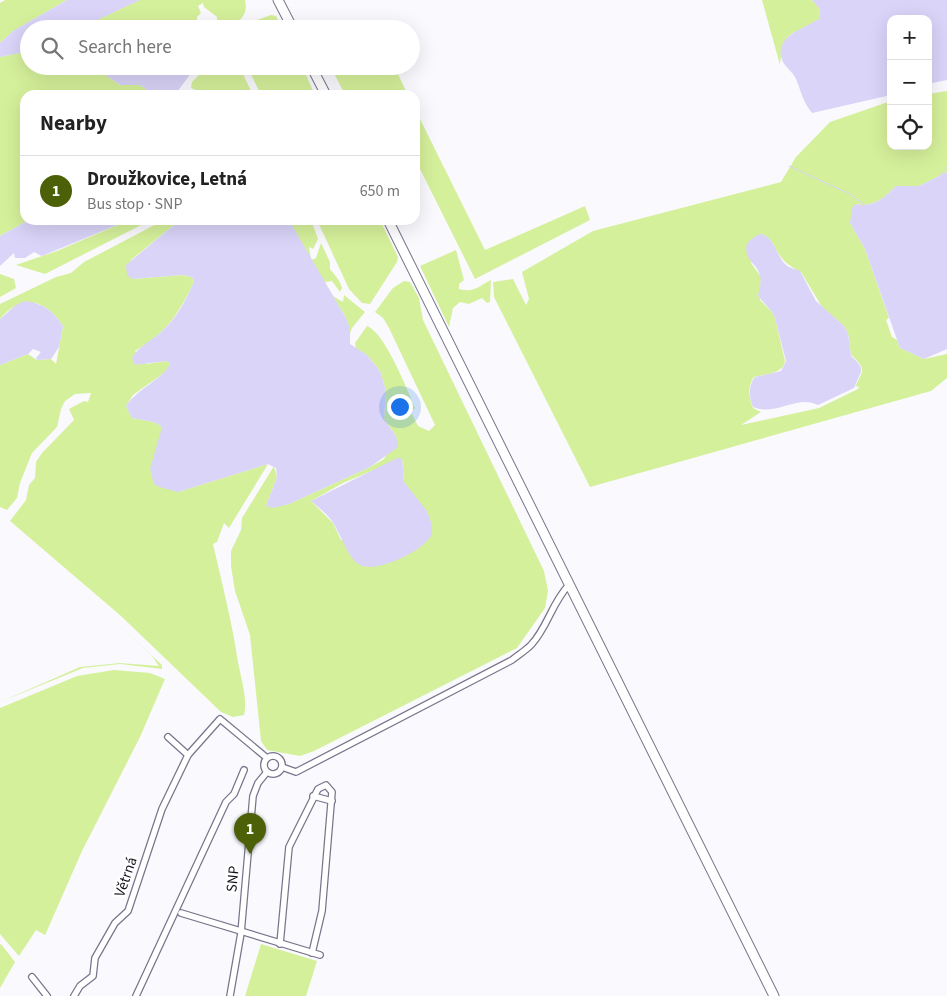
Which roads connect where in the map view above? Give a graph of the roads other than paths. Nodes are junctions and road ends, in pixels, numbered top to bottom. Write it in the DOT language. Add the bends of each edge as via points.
graph roads {
  1 [pos="278,0"];
  2 [pos="288,20"];
  3 [pos="316,75"];
  4 [pos="324,90"];
  5 [pos="390,225"];
  6 [pos="570,585"];
  7 [pos="168,737"];
  8 [pos="188,755"];
  9 [pos="267,758"];
  10 [pos="282,768"];
  11 [pos="244,770"];
  12 [pos="267,772"];
  13 [pos="314,796"];
  14 [pos="332,801"];
  15 [pos="181,913"];
  16 [pos="241,933"];
  17 [pos="280,944"];
  18 [pos="312,953"];
  19 [pos="320,955"];
  20 [pos="32,977"];
  21 [pos="47,996"];
  22 [pos="74,996"];
  23 [pos="136,996"];
  24 [pos="230,996"];
  25 [pos="774,996"];
  1 -- 2 [label="main road"];
  3 -- 4 [label="main road"];
  5 -- 6 [label="main road"];
  6 -- 10 [label="street" via="560,594 531,645 512,660 296,772"];
  6 -- 25 [label="main road"];
  7 -- 8 [label="street"];
  8 -- 9 [label="street, Větrná" via="220,720"];
  8 -- 22 [label="street, Větrná" via="162,809 128,911 115,923 95,958 93,976 80,986"];
  9 -- 10 [label="street" via="277,757"];
  9 -- 12 [label="street" via="264,765"];
  10 -- 12 [label="street" via="274,774"];
  11 -- 23 [label="street"];
  12 -- 16 [label="street, SNP" via="253,796"];
  13 -- 14 [label="street"];
  13 -- 14 [label="street" via="319,787 326,785 332,790"];
  13 -- 17 [label="street" via="289,847"];
  14 -- 18 [label="street" via="322,911"];
  15 -- 16 [label="street"];
  16 -- 17 [label="street"];
  16 -- 24 [label="street, SNP"];
  17 -- 18 [label="street"];
  18 -- 19 [label="street"];
  20 -- 21 [label="street"];
}
